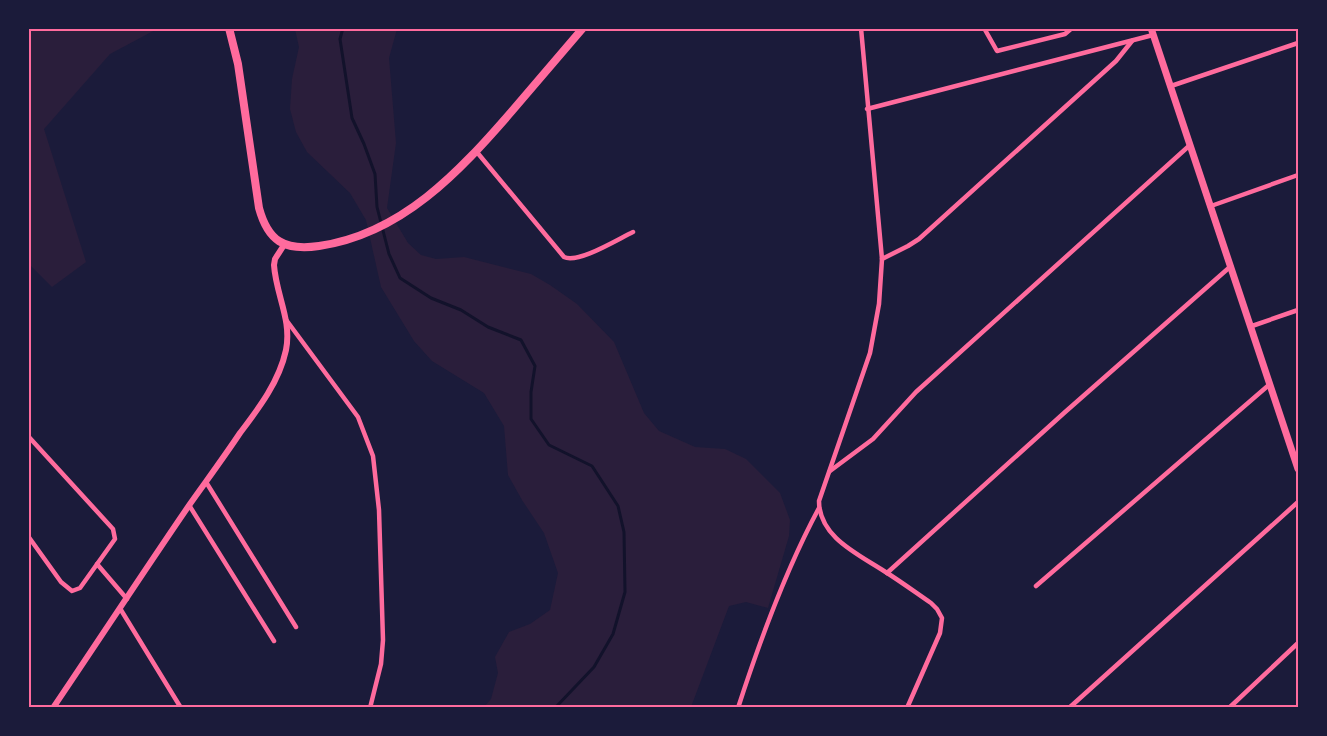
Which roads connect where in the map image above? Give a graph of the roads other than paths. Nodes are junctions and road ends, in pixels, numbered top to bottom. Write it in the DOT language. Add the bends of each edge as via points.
graph roads {
  1 [pos="229,28"];
  2 [pos="583,28"];
  3 [pos="861,28"];
  4 [pos="984,28"];
  5 [pos="1072,28"];
  6 [pos="1152,32"];
  7 [pos="1132,41"];
  8 [pos="1299,43"];
  9 [pos="1171,86"];
  10 [pos="867,108"];
  11 [pos="1190,145"];
  12 [pos="476,151"];
  13 [pos="1299,175"];
  14 [pos="1210,206"];
  15 [pos="633,232"];
  16 [pos="284,245"];
  17 [pos="882,259"];
  18 [pos="1231,266"];
  19 [pos="1299,310"];
  20 [pos="287,321"];
  21 [pos="1252,326"];
  22 [pos="1270,384"];
  23 [pos="28,436"];
  24 [pos="1295,447"];
  25 [pos="1299,469"];
  26 [pos="830,471"];
  27 [pos="206,482"];
  28 [pos="1299,502"];
  29 [pos="189,506"];
  30 [pos="819,508"];
  31 [pos="28,536"];
  32 [pos="97,564"];
  33 [pos="887,573"];
  34 [pos="1036,586"];
  35 [pos="127,599"];
  36 [pos="121,610"];
  37 [pos="296,627"];
  38 [pos="274,641"];
  39 [pos="1299,643"];
  40 [pos="52,708"];
  41 [pos="181,708"];
  42 [pos="370,708"];
  43 [pos="738,708"];
  44 [pos="907,708"];
  45 [pos="1069,708"];
  46 [pos="1229,708"];
  1 -- 16 [label="main road" via="259,208 268,232"];
  2 -- 12 [label="main road"];
  3 -- 10 [label="street"];
  4 -- 5 [label="street" via="997,51 1065,34"];
  6 -- 7 [label="street"];
  6 -- 9 [label="main road"];
  7 -- 10 [label="street"];
  7 -- 17 [label="street" via="1116,62 919,239"];
  8 -- 9 [label="street"];
  9 -- 11 [label="main road"];
  10 -- 17 [label="street"];
  11 -- 14 [label="main road"];
  11 -- 26 [label="street" via="916,392 873,439"];
  12 -- 15 [label="street" via="564,257 582,256"];
  12 -- 16 [label="main road" via="446,182 388,224 327,245"];
  13 -- 14 [label="street"];
  14 -- 18 [label="main road"];
  16 -- 20 [label="street" via="274,265"];
  17 -- 26 [label="street" via="876,329"];
  18 -- 21 [label="main road"];
  18 -- 33 [label="street"];
  19 -- 21 [label="street"];
  20 -- 27 [label="street" via="286,348 276,378"];
  20 -- 42 [label="street" via="358,417 373,456 380,510 383,640"];
  21 -- 22 [label="main road"];
  22 -- 24 [label="main road"];
  22 -- 34 [label="street"];
  23 -- 32 [label="street" via="113,529 115,539"];
  24 -- 25 [label="main road"];
  26 -- 30 [label="street"];
  27 -- 29 [label="street"];
  27 -- 37 [label="street"];
  28 -- 45 [label="street"];
  29 -- 35 [label="street"];
  29 -- 38 [label="street"];
  30 -- 33 [label="street" via="833,535"];
  30 -- 43 [label="street" via="790,568"];
  31 -- 32 [label="street" via="72,591 80,588"];
  32 -- 35 [label="street"];
  33 -- 44 [label="street" via="931,603 942,618 940,633"];
  35 -- 36 [label="street"];
  36 -- 40 [label="street"];
  36 -- 41 [label="street"];
  39 -- 46 [label="street"];
}
